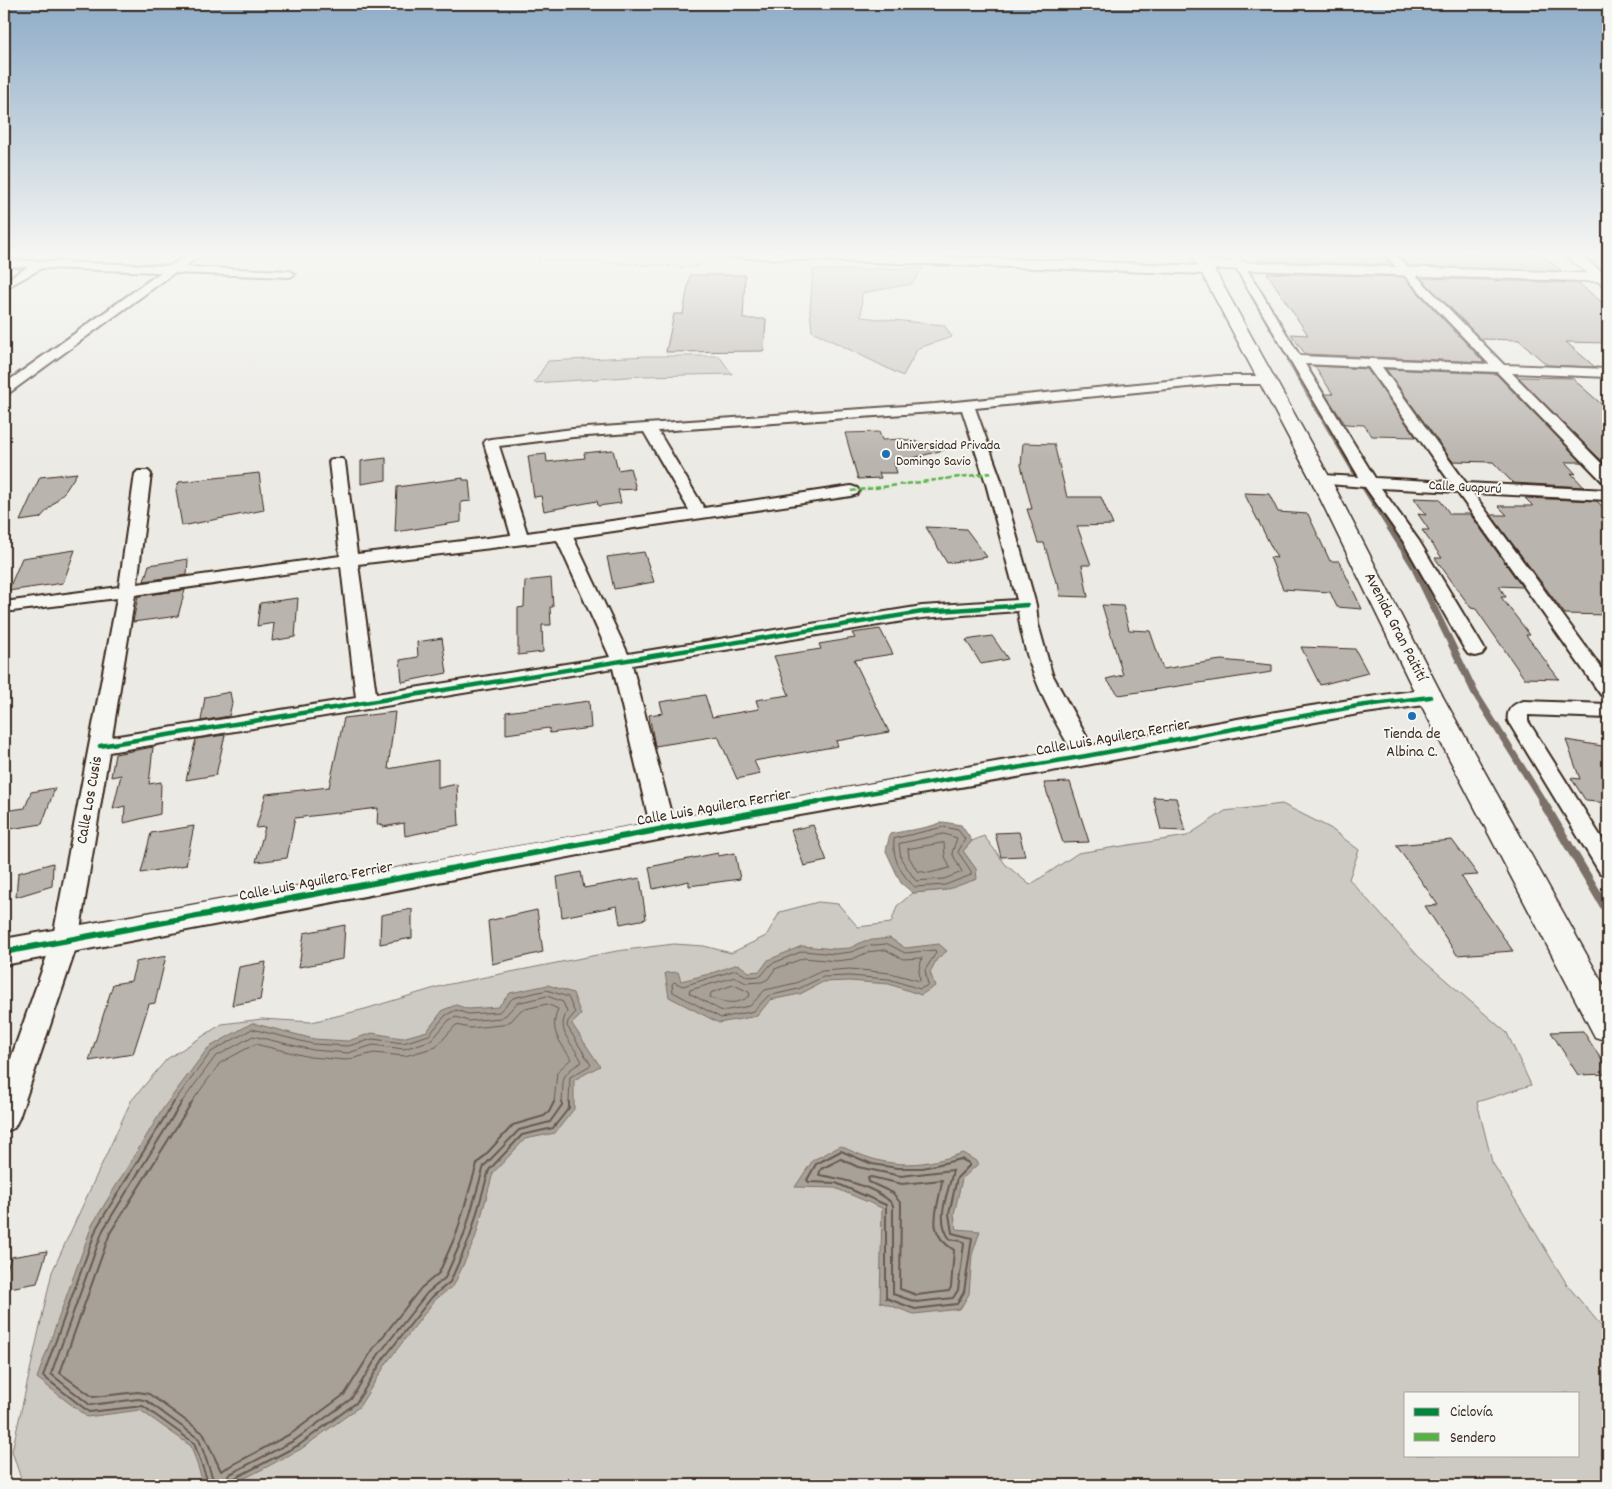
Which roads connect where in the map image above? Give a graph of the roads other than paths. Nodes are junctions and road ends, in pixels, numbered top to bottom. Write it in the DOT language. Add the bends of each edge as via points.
graph roads {
  1 [pos="98,322"];
  2 [pos="1235,322"];
  3 [pos="1275,322"];
  4 [pos="1456,322"];
  5 [pos="1298,360"];
  6 [pos="1372,363"];
  7 [pos="1502,370"];
  8 [pos="1608,373"];
  9 [pos="1265,380"];
  10 [pos="4,390"];
  11 [pos="967,405"];
  12 [pos="649,428"];
  13 [pos="337,462"];
  14 [pos="143,474"];
  15 [pos="1608,479"];
  16 [pos="1321,480"];
  17 [pos="1370,483"];
  18 [pos="1464,488"];
  19 [pos="851,491"];
  20 [pos="1608,495"];
  21 [pos="699,514"];
  22 [pos="563,534"];
  23 [pos="521,540"];
  24 [pos="350,560"];
  25 [pos="127,592"];
  26 [pos="1027,605"];
  27 [pos="4,607"];
  28 [pos="1475,650"];
  29 [pos="621,660"];
  30 [pos="1608,691"];
  31 [pos="1430,697"];
  32 [pos="367,703"];
  33 [pos="1608,711"];
  34 [pos="100,746"];
  35 [pos="1086,756"];
  36 [pos="662,830"];
  37 [pos="1608,867"];
  38 [pos="65,942"];
  39 [pos="4,952"];
  40 [pos="1608,1026"];
  41 [pos="4,1118"];
  1 -- 10 [label="street"];
  2 -- 9 [label="main road, Avenida Gran Paitití"];
  3 -- 5 [label="street"];
  4 -- 7 [label="street"];
  5 -- 6 [label="street"];
  5 -- 17 [label="street"];
  6 -- 7 [label="street"];
  6 -- 18 [label="street"];
  7 -- 8 [label="street"];
  7 -- 15 [label="street"];
  9 -- 11 [label="street" via="1218,380"];
  9 -- 16 [label="main road, Avenida Gran Paitití"];
  11 -- 12 [label="street"];
  11 -- 26 [label="street" via="993,480"];
  12 -- 21 [label="street"];
  12 -- 23 [label="street" via="491,443"];
  13 -- 24 [label="street"];
  14 -- 25 [label="street, Calle Los Cusis"];
  16 -- 17 [label="street, Calle Guapurú"];
  16 -- 31 [label="main road, Avenida Gran Paitití"];
  17 -- 18 [label="street, Calle Guapurú"];
  17 -- 28 [label="street" via="1411,541"];
  18 -- 20 [label="street, Calle Guapurú"];
  18 -- 30 [label="street"];
  19 -- 21 [label="street"];
  21 -- 22 [label="street"];
  22 -- 23 [label="street"];
  22 -- 29 [label="street"];
  23 -- 24 [label="street"];
  24 -- 25 [label="street"];
  24 -- 32 [label="street"];
  25 -- 27 [label="street"];
  25 -- 34 [label="street, Calle Los Cusis"];
  26 -- 29 [label="street" via="922,612"];
  26 -- 35 [label="street" via="1042,674"];
  29 -- 32 [label="street"];
  29 -- 36 [label="street"];
  31 -- 35 [label="street, Calle Luis Aguilera Ferrier" via="1358,706"];
  31 -- 40 [label="main road, Avenida Gran Paitití"];
  32 -- 34 [label="street"];
  33 -- 37 [label="street" via="1524,708 1517,714 1518,721"];
  34 -- 38 [label="street, Calle Los Cusis"];
  35 -- 36 [label="street, Calle Luis Aguilera Ferrier"];
  36 -- 38 [label="street, Calle Luis Aguilera Ferrier"];
  38 -- 39 [label="street, Calle Luis Aguilera Ferrier"];
  38 -- 41 [label="street, Calle Los Cusis"];
}
